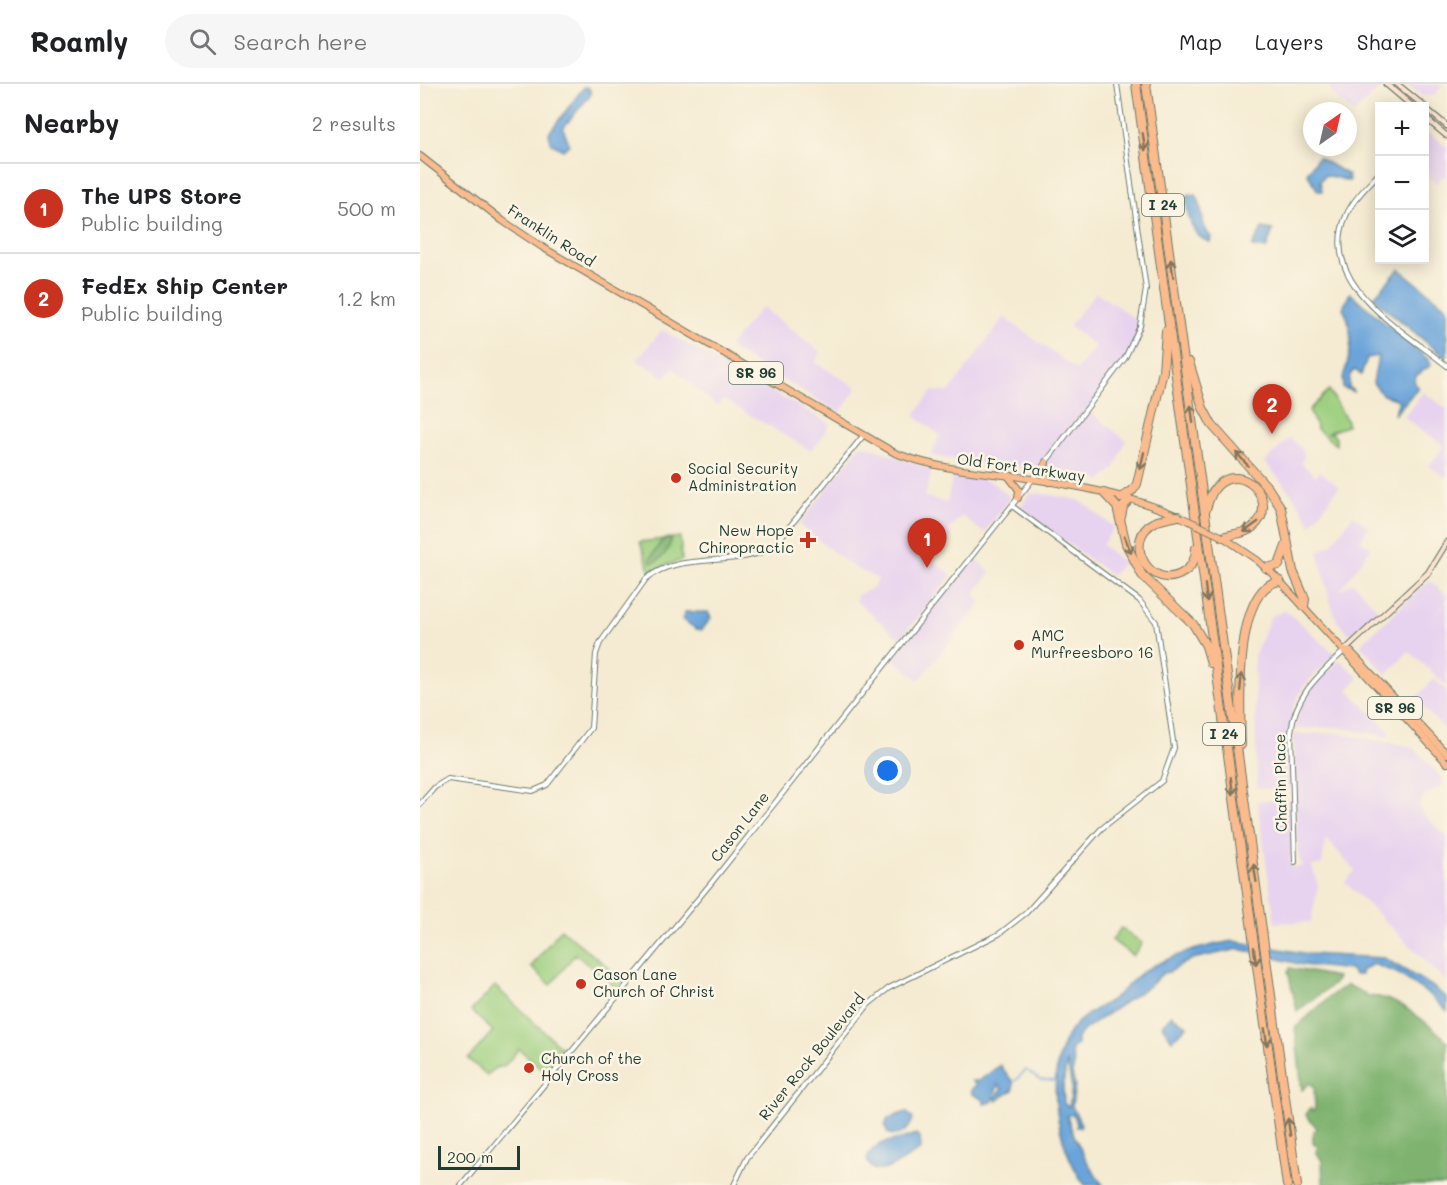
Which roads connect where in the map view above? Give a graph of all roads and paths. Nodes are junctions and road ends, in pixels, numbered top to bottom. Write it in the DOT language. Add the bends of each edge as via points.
graph roads {
  1 [pos="1118,84"];
  2 [pos="1136,84"];
  3 [pos="1146,84"];
  4 [pos="1386,84"];
  5 [pos="1398,84"];
  6 [pos="1407,102"];
  7 [pos="1418,102"];
  8 [pos="1431,112"];
  9 [pos="1429,114"];
  10 [pos="1429,122"];
  11 [pos="1447,126"];
  12 [pos="1447,136"];
  13 [pos="420,156"];
  14 [pos="1375,178"];
  15 [pos="1166,305"];
  16 [pos="676,326"];
  17 [pos="1180,326"];
  18 [pos="1447,366"];
  19 [pos="863,436"];
  20 [pos="1046,462"];
  21 [pos="1009,476"];
  22 [pos="1033,479"];
  23 [pos="1048,482"];
  24 [pos="1104,493"];
  25 [pos="1018,498"];
  26 [pos="1125,499"];
  27 [pos="1012,506"];
  28 [pos="1204,513"];
  29 [pos="1180,517"];
  30 [pos="1122,524"];
  31 [pos="1286,524"];
  32 [pos="1198,535"];
  33 [pos="1223,537"];
  34 [pos="1447,542"];
  35 [pos="1266,568"];
  36 [pos="1280,581"];
  37 [pos="1304,606"];
  38 [pos="1344,651"];
  39 [pos="1218,687"];
  40 [pos="1447,754"];
  41 [pos="1447,763"];
  42 [pos="1241,782"];
  43 [pos="420,804"];
  44 [pos="1295,862"];
  45 [pos="461,1185"];
  46 [pos="734,1185"];
  47 [pos="1287,1185"];
  48 [pos="1297,1185"];
  1 -- 20 [label="street, Cason Lane" via="1146,283 1144,309 1125,358"];
  2 -- 15 [label="highway, I 24, one-way"];
  17 -- 3 [label="highway, I 24, one-way"];
  4 -- 6 [label="main road"];
  5 -- 7 [label="main road"];
  8 -- 9 [label="street"];
  8 -- 11 [label="main road"];
  10 -- 12 [label="main road"];
  13 -- 16 [label="main road, Franklin Road / SR 96" via="542,247"];
  14 -- 18 [label="street" via="1346,216 1340,244 1346,273 1367,301"];
  15 -- 26 [label="highway, one-way" via="1163,372 1139,476"];
  15 -- 32 [label="highway, I 24"];
  16 -- 19 [label="main road, Old Fort Parkway / SR 96"];
  28 -- 17 [label="highway, I 24, one-way"];
  31 -- 17 [label="highway, one-way" via="1268,488 1212,425 1194,380"];
  19 -- 21 [label="main road, Old Fort Parkway / SR 96" via="895,453 931,465"];
  19 -- 43 [label="street" via="773,547 754,554 670,566 656,570 646,579 600,643 591,728 547,785 533,791 448,779"];
  20 -- 22 [label="street, Cason Lane"];
  20 -- 23 [label="main road" via="1044,473"];
  21 -- 22 [label="main road, Old Fort Parkway / SR 96"];
  21 -- 25 [label="main road" via="1019,489"];
  22 -- 23 [label="main road, Old Fort Parkway / SR 96"];
  22 -- 25 [label="street, Cason Lane"];
  23 -- 24 [label="main road, Old Fort Parkway / SR 96"];
  24 -- 26 [label="main road, Old Fort Parkway / SR 96"];
  24 -- 30 [label="highway" via="1117,507"];
  25 -- 27 [label="street, Cason Lane"];
  26 -- 29 [label="main road, Old Fort Parkway / SR 96"];
  26 -- 30 [label="highway"];
  27 -- 45 [label="street, Cason Lane" via="712,882"];
  27 -- 46 [label="street, River Rock Boulevard" via="1139,600 1156,622 1173,748 1171,761 1162,781 1101,829 1013,924 890,988 869,1004 747,1158"];
  28 -- 33 [label="highway, one-way" via="1211,493 1221,482 1241,479 1257,488 1263,500 1260,519 1250,530"];
  28 -- 42 [label="highway, I 24"];
  29 -- 32 [label="highway" via="1152,524 1143,534 1140,554 1152,572 1169,577 1183,573 1196,557"];
  29 -- 33 [label="main road, Old Fort Parkway / SR 96, bridge"];
  30 -- 39 [label="highway, one-way" via="1126,544 1142,575 1193,624 1206,646"];
  31 -- 35 [label="highway" via="1285,553 1279,565"];
  31 -- 37 [label="highway" via="1293,571 1305,599"];
  32 -- 39 [label="highway, I 24, one-way"];
  33 -- 35 [label="main road, Old Fort Parkway / SR 96"];
  34 -- 38 [label="main road" via="1428,573"];
  35 -- 36 [label="main road, Old Fort Parkway / SR 96"];
  36 -- 37 [label="main road, Old Fort Parkway / SR 96"];
  42 -- 36 [label="highway, one-way" via="1240,698 1250,609 1262,590"];
  37 -- 38 [label="main road, Old Fort Parkway / SR 96"];
  38 -- 40 [label="main road, Old Fort Parkway / SR 96" via="1351,652"];
  38 -- 41 [label="main road, Old Fort Parkway / SR 96"];
  38 -- 44 [label="street, Chaffin Place" via="1315,678 1293,715"];
  39 -- 47 [label="highway, I 24, one-way"];
  48 -- 42 [label="highway, I 24, one-way"];
}
